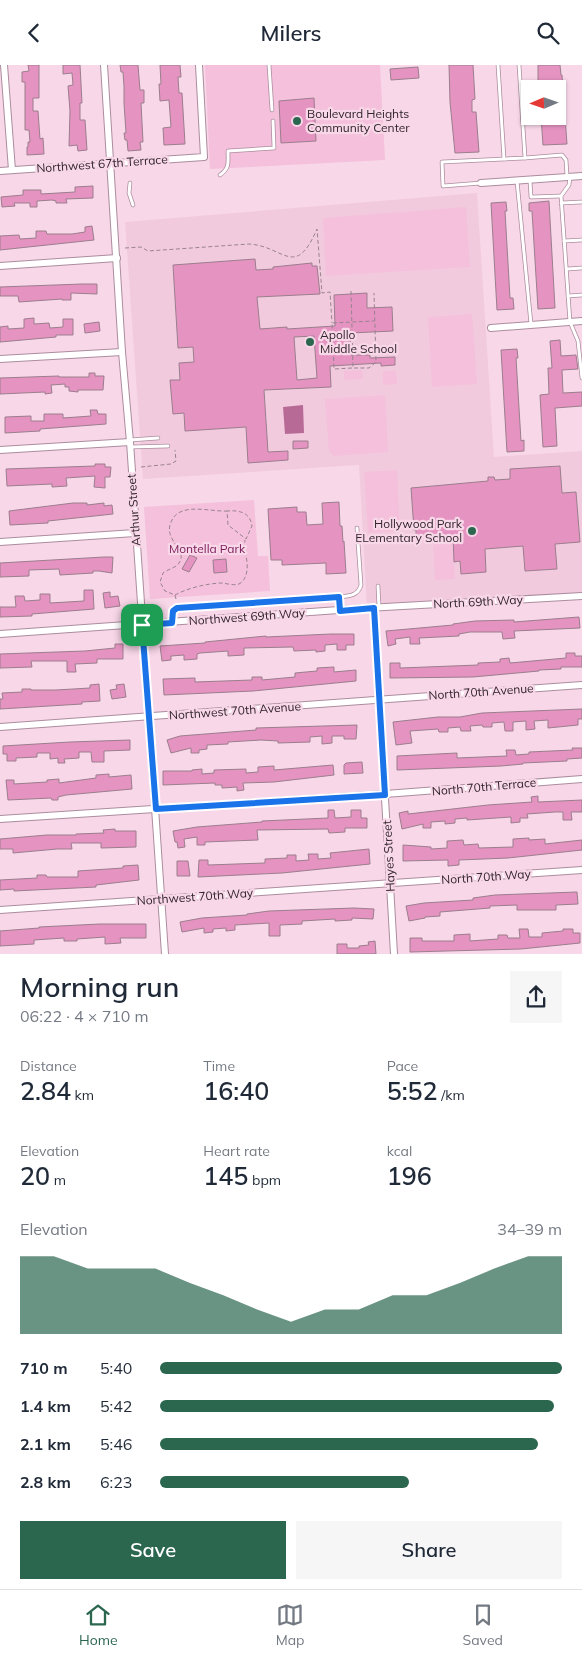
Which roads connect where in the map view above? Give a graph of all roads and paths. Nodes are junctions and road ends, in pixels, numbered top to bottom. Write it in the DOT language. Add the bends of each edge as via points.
graph roads {
  1 [pos="4,65"];
  2 [pos="104,65"];
  3 [pos="199,65"];
  4 [pos="269,65"];
  5 [pos="498,65"];
  6 [pos="519,65"];
  7 [pos="272,110"];
  8 [pos="273,121"];
  9 [pos="524,158"];
  10 [pos="504,159"];
  11 [pos="111,163"];
  12 [pos="12,170"];
  13 [pos="0,171"];
  14 [pos="220,175"];
  15 [pos="582,176"];
  16 [pos="568,177"];
  17 [pos="530,180"];
  18 [pos="517,181"];
  19 [pos="130,183"];
  20 [pos="481,183"];
  21 [pos="561,196"];
  22 [pos="582,202"];
  23 [pos="561,203"];
  24 [pos="133,205"];
  25 [pos="582,240"];
  26 [pos="564,241"];
  27 [pos="125,248"];
  28 [pos="117,258"];
  29 [pos="0,266"];
  30 [pos="582,268"];
  31 [pos="566,269"];
  32 [pos="351,291"];
  33 [pos="374,293"];
  34 [pos="582,295"];
  35 [pos="568,296"];
  36 [pos="375,321"];
  37 [pos="582,321"];
  38 [pos="352,322"];
  39 [pos="570,322"];
  40 [pos="332,323"];
  41 [pos="531,325"];
  42 [pos="491,328"];
  43 [pos="580,341"];
  44 [pos="122,353"];
  45 [pos="0,359"];
  46 [pos="353,368"];
  47 [pos="582,378"];
  48 [pos="158,438"];
  49 [pos="130,443"];
  50 [pos="168,446"];
  51 [pos="175,450"];
  52 [pos="0,451"];
  53 [pos="141,467"];
  54 [pos="227,511"];
  55 [pos="357,528"];
  56 [pos="135,533"];
  57 [pos="246,539"];
  58 [pos="0,542"];
  59 [pos="378,585"];
  60 [pos="175,595"];
  61 [pos="582,596"];
  62 [pos="339,597"];
  63 [pos="176,599"];
  64 [pos="377,608"];
  65 [pos="340,611"];
  66 [pos="172,623"];
  67 [pos="142,625"];
  68 [pos="0,635"];
  69 [pos="582,685"];
  70 [pos="380,700"];
  71 [pos="149,717"];
  72 [pos="0,727"];
  73 [pos="582,779"];
  74 [pos="385,795"];
  75 [pos="156,809"];
  76 [pos="0,819"];
  77 [pos="582,870"];
  78 [pos="390,884"];
  79 [pos="160,899"];
  80 [pos="0,910"];
  81 [pos="165,954"];
  82 [pos="394,954"];
  1 -- 12 [label="street"];
  2 -- 11 [label="street, Arthur Street"];
  3 -- 11 [label="street, Northwest 67th Terrace" via="204,157"];
  4 -- 7 [label="lane"];
  5 -- 10 [label="lane"];
  6 -- 9 [label="lane"];
  8 -- 14 [label="lane" via="274,148 228,151 228,166"];
  9 -- 10 [label="lane"];
  9 -- 16 [label="lane" via="562,155 566,160"];
  10 -- 20 [label="lane" via="442,162 443,186"];
  11 -- 12 [label="street, Northwest 67th Terrace"];
  11 -- 28 [label="street, Arthur Street"];
  12 -- 13 [label="street, Northwest 67th Terrace"];
  15 -- 16 [label="street"];
  16 -- 17 [label="street"];
  16 -- 21 [label="lane" via="568,185"];
  17 -- 18 [label="street"];
  17 -- 21 [label="lane" via="531,197"];
  18 -- 20 [label="street"];
  18 -- 41 [label="lane"];
  19 -- 24 [label="lane"];
  21 -- 23 [label="lane"];
  22 -- 23 [label="lane"];
  23 -- 26 [label="lane"];
  25 -- 26 [label="lane"];
  26 -- 31 [label="lane"];
  27 -- 40 [label="path" via="141,247 148,251 249,244 262,245 289,258 301,255 318,229 322,293 330,292"];
  28 -- 29 [label="street"];
  28 -- 44 [label="street, Arthur Street"];
  30 -- 31 [label="lane"];
  31 -- 35 [label="lane"];
  32 -- 38 [label="path"];
  33 -- 36 [label="path"];
  34 -- 35 [label="lane"];
  35 -- 39 [label="lane"];
  36 -- 38 [label="path"];
  36 -- 46 [label="path" via="376,362 368,368"];
  37 -- 39 [label="street"];
  38 -- 40 [label="path"];
  38 -- 46 [label="path"];
  39 -- 41 [label="street"];
  39 -- 43 [label="lane"];
  40 -- 46 [label="path" via="334,369"];
  41 -- 42 [label="street"];
  43 -- 47 [label="lane"];
  44 -- 45 [label="street"];
  44 -- 49 [label="street, Arthur Street"];
  48 -- 49 [label="lane"];
  49 -- 50 [label="lane"];
  49 -- 52 [label="street"];
  49 -- 56 [label="street, Arthur Street"];
  51 -- 53 [label="path" via="176,461 171,464"];
  54 -- 57 [label="path" via="228,525"];
  54 -- 57 [label="path" via="237,510 248,516 252,526"];
  54 -- 60 [label="path" via="187,510 173,518 169,533 181,552 181,558 178,564 161,575 160,582 165,591"];
  55 -- 62 [label="lane" via="361,585 356,593"];
  56 -- 58 [label="street"];
  56 -- 67 [label="street, Arthur Street"];
  57 -- 60 [label="path" via="248,567 242,582 202,586"];
  59 -- 64 [label="lane"];
  60 -- 63 [label="path"];
  61 -- 64 [label="street, North 69th Way"];
  62 -- 65 [label="lane"];
  62 -- 66 [label="lane" via="177,608 173,611"];
  64 -- 65 [label="street, Northwest 69th Way"];
  64 -- 70 [label="street, Hayes Street"];
  65 -- 66 [label="street, Northwest 69th Way"];
  66 -- 67 [label="street, Northwest 69th Way"];
  67 -- 68 [label="street, Northwest 69th Way"];
  67 -- 71 [label="street, Arthur Street"];
  69 -- 70 [label="street, North 70th Avenue"];
  70 -- 71 [label="street, Northwest 70th Avenue"];
  70 -- 74 [label="street, Hayes Street"];
  71 -- 72 [label="street, Northwest 70th Avenue"];
  71 -- 75 [label="street, Arthur Street"];
  73 -- 74 [label="street, North 70th Terrace"];
  74 -- 75 [label="street, North 70th Terrace"];
  74 -- 78 [label="street, Hayes Street"];
  75 -- 76 [label="street, North 70th Terrace"];
  75 -- 79 [label="street, Arthur Street"];
  77 -- 78 [label="street, North 70th Way"];
  78 -- 79 [label="street, Northwest 70th Way"];
  78 -- 82 [label="street, Hayes Street"];
  79 -- 80 [label="street, Northwest 70th Way"];
  79 -- 81 [label="street, Arthur Street"];
}
